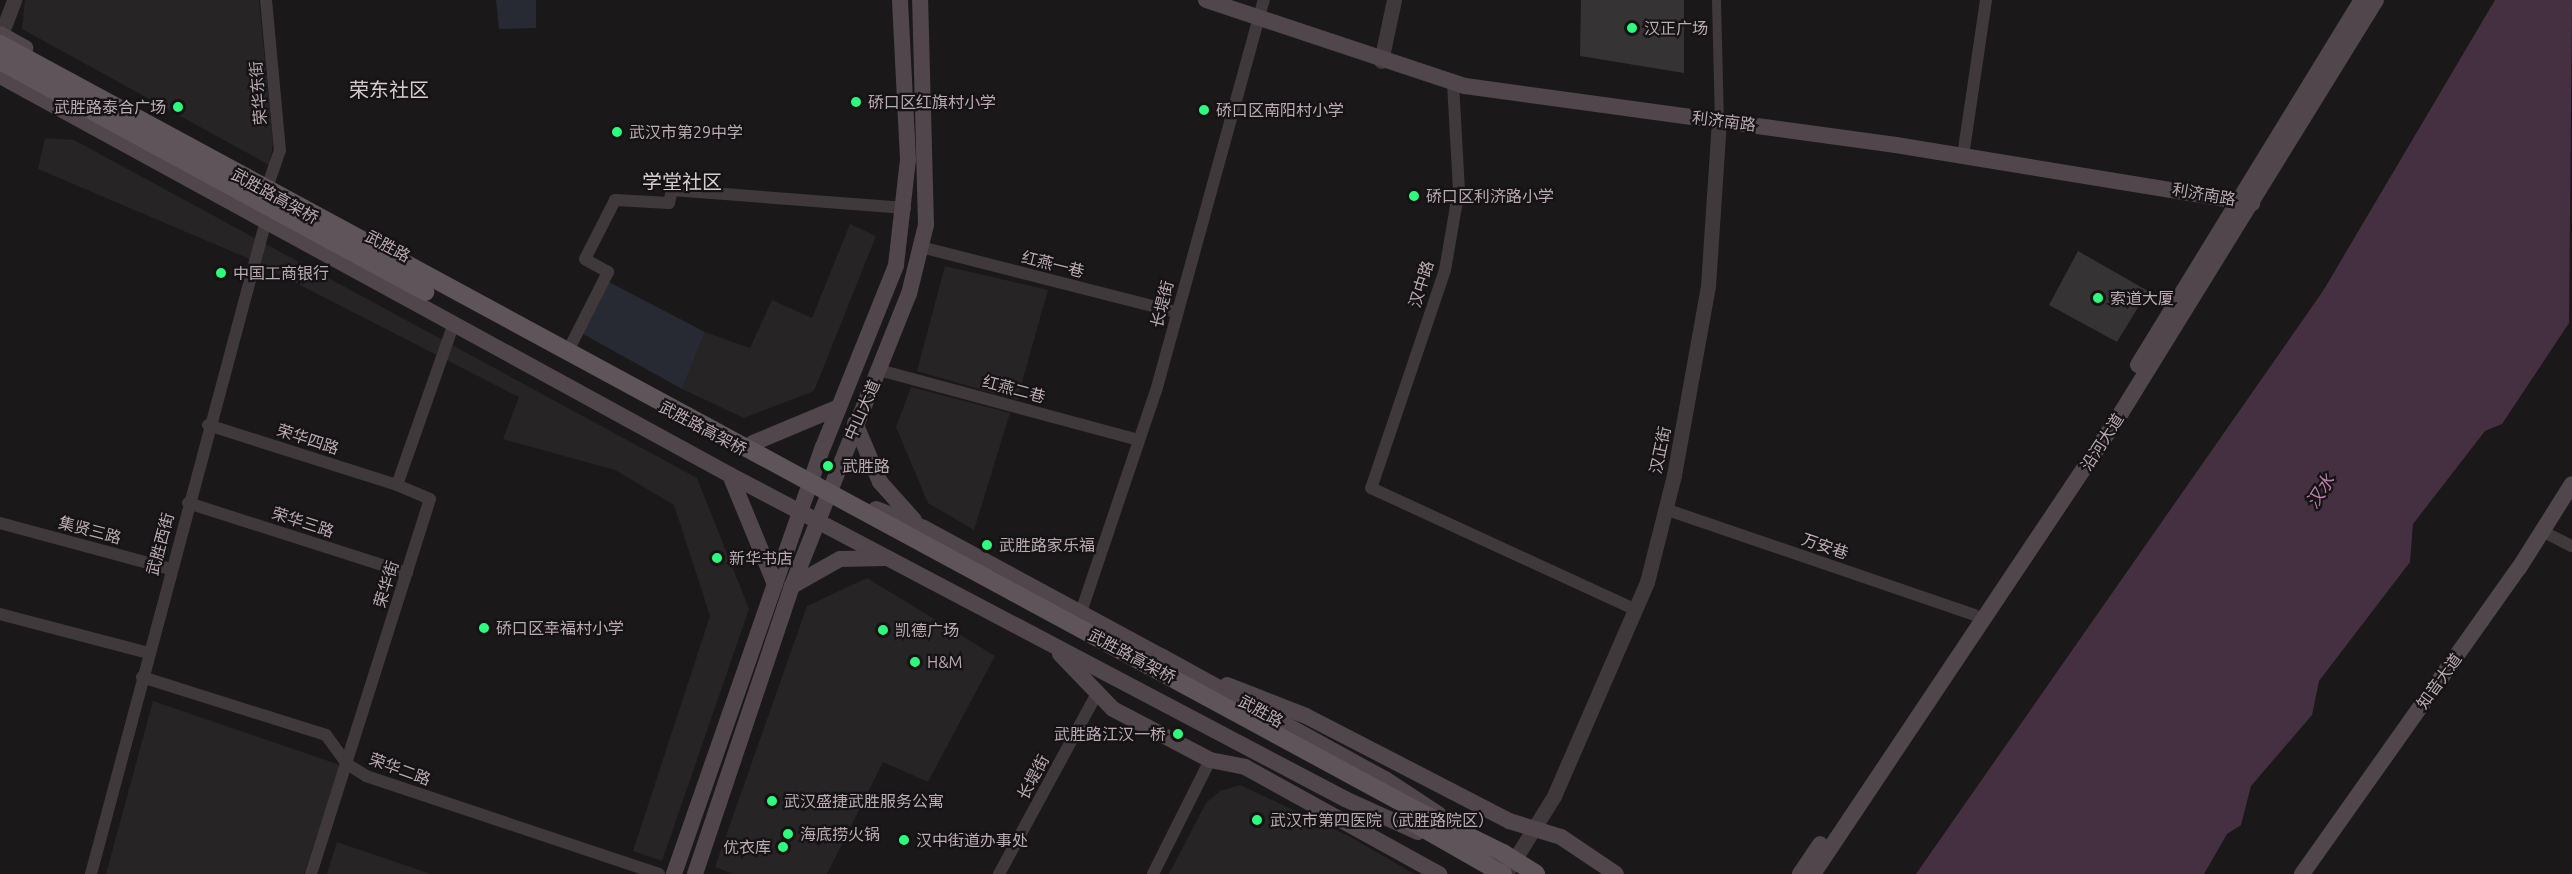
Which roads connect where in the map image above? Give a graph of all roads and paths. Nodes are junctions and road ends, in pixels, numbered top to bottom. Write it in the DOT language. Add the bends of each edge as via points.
graph roads {
  1 [pos="14,0"];
  2 [pos="266,0"];
  3 [pos="900,0"];
  4 [pos="920,0"];
  5 [pos="1206,0"];
  6 [pos="1264,0"];
  7 [pos="1394,0"];
  8 [pos="1716,0"];
  9 [pos="1986,0"];
  10 [pos="2362,0"];
  11 [pos="2376,0"];
  12 [pos="1260,19"];
  13 [pos="0,37"];
  14 [pos="0,61"];
  15 [pos="1381,61"];
  16 [pos="0,76"];
  17 [pos="1453,83"];
  18 [pos="1719,120"];
  19 [pos="1963,156"];
  20 [pos="269,182"];
  21 [pos="2246,201"];
  22 [pos="905,208"];
  23 [pos="265,224"];
  24 [pos="921,248"];
  25 [pos="1176,312"];
  26 [pos="453,326"];
  27 [pos="571,345"];
  28 [pos="879,370"];
  29 [pos="839,407"];
  30 [pos="855,423"];
  31 [pos="208,425"];
  32 [pos="1139,440"];
  33 [pos="753,443"];
  34 [pos="730,475"];
  35 [pos="813,476"];
  36 [pos="2572,484"];
  37 [pos="397,485"];
  38 [pos="831,485"];
  39 [pos="188,503"];
  40 [pos="1665,509"];
  41 [pos="801,510"];
  42 [pos="818,518"];
  43 [pos="0,523"];
  44 [pos="924,528"];
  45 [pos="2544,532"];
  46 [pos="2572,546"];
  47 [pos="893,560"];
  48 [pos="171,568"];
  49 [pos="407,573"];
  50 [pos="775,584"];
  51 [pos="792,586"];
  52 [pos="1636,610"];
  53 [pos="1081,612"];
  54 [pos="0,614"];
  55 [pos="1974,615"];
  56 [pos="1041,637"];
  57 [pos="149,653"];
  58 [pos="142,677"];
  59 [pos="1207,681"];
  60 [pos="1096,695"];
  61 [pos="1210,760"];
  62 [pos="347,764"];
  63 [pos="1245,767"];
  64 [pos="1291,771"];
  65 [pos="1405,812"];
  66 [pos="1534,828"];
  67 [pos="1456,838"];
  68 [pos="1501,867"];
  69 [pos="91,874"];
  70 [pos="311,874"];
  71 [pos="659,874"];
  72 [pos="674,874"];
  73 [pos="694,874"];
  74 [pos="999,874"];
  75 [pos="1153,874"];
  76 [pos="1439,874"];
  77 [pos="1536,874"];
  78 [pos="1616,874"];
  79 [pos="1800,874"];
  80 [pos="1813,874"];
  81 [pos="2302,874"];
  1 -- 13 [label="street"];
  2 -- 20 [label="street, 荣华东街" via="280,150"];
  3 -- 22 [label="main road, 中山大道"];
  4 -- 24 [label="main road, 中山大道" via="927,170"];
  5 -- 12 [label="main road, 利济南路"];
  6 -- 12 [label="street, 长堤街"];
  7 -- 15 [label="street"];
  8 -- 18 [label="street, 汉正街"];
  9 -- 19 [label="street"];
  10 -- 21 [label="main road, 沿河大道"];
  11 -- 21 [label="main road, 沿河大道"];
  12 -- 15 [label="main road, 利济南路"];
  12 -- 25 [label="street, 长堤街"];
  13 -- 20 [label="main road, 武胜路"];
  13 -- 65 [label="main road, 武胜路高架桥, bridge"];
  14 -- 65 [label="main road, 武胜路高架桥, bridge"];
  15 -- 17 [label="main road, 利济南路"];
  16 -- 23 [label="main road, 武胜路"];
  17 -- 18 [label="main road, 利济南路"];
  17 -- 52 [label="street, 汉中路" via="1459,189 1444,270 1371,488"];
  18 -- 19 [label="main road, 利济南路"];
  18 -- 40 [label="street, 汉正街" via="1708,286"];
  19 -- 21 [label="main road, 利济南路"];
  20 -- 27 [label="main road, 武胜路"];
  21 -- 55 [label="main road, 沿河大道"];
  21 -- 80 [label="main road, 沿河大道" via="2084,470"];
  22 -- 27 [label="street" via="672,190 669,203 615,200 585,259 608,272"];
  22 -- 29 [label="main road, 中山大道" via="896,266"];
  23 -- 26 [label="main road, 武胜路"];
  23 -- 31 [label="street, 武胜西街"];
  24 -- 25 [label="street, 红燕一巷"];
  24 -- 28 [label="main road, 中山大道" via="909,294"];
  25 -- 32 [label="street, 长堤街"];
  26 -- 34 [label="main road, 武胜路"];
  26 -- 37 [label="street"];
  27 -- 33 [label="main road, 武胜路"];
  28 -- 30 [label="main road, 中山大道"];
  28 -- 32 [label="street, 红燕二巷"];
  29 -- 33 [label="main road"];
  29 -- 35 [label="main road, 中山大道"];
  30 -- 38 [label="main road, 中山大道"];
  30 -- 44 [label="main road" via="880,482 900,510"];
  31 -- 37 [label="street, 荣华四路"];
  31 -- 39 [label="street, 武胜西街"];
  32 -- 53 [label="street, 长堤街"];
  33 -- 35 [label="main road, 武胜路"];
  34 -- 41 [label="main road, 武胜路"];
  34 -- 50 [label="main road"];
  35 -- 38 [label="main road, 武胜路"];
  35 -- 41 [label="main road, 中山大道"];
  36 -- 45 [label="main road, 知音大道"];
  37 -- 49 [label="street, 荣华街" via="430,499"];
  38 -- 42 [label="main road, 中山大道"];
  38 -- 44 [label="main road, 武胜路"];
  39 -- 48 [label="street, 武胜西街"];
  39 -- 49 [label="street, 荣华三路"];
  40 -- 52 [label="street, 汉正街"];
  40 -- 55 [label="street, 万安巷"];
  41 -- 42 [label="main road, 武胜路"];
  41 -- 50 [label="main road, 中山大道"];
  42 -- 47 [label="main road, 武胜路"];
  42 -- 51 [label="main road, 中山大道"];
  43 -- 48 [label="street, 集贤三路"];
  44 -- 53 [label="main road, 武胜路"];
  45 -- 46 [label="street"];
  45 -- 81 [label="main road, 知音大道"];
  47 -- 51 [label="main road" via="872,555 840,559"];
  47 -- 56 [label="main road, 武胜路"];
  48 -- 57 [label="street, 武胜西街"];
  49 -- 62 [label="street, 荣华街"];
  50 -- 72 [label="main road, 中山大道"];
  51 -- 73 [label="main road, 中山大道"];
  52 -- 66 [label="street, 汉正街"];
  53 -- 59 [label="main road, 武胜路"];
  54 -- 57 [label="street"];
  55 -- 79 [label="main road, 沿河大道"];
  56 -- 60 [label="main road"];
  56 -- 64 [label="main road, 武胜路"];
  57 -- 58 [label="street, 武胜西街"];
  58 -- 62 [label="street, 荣华二路" via="326,735"];
  58 -- 69 [label="street, 武胜西街"];
  59 -- 66 [label="main road" via="1248,690 1296,711 1509,821"];
  59 -- 67 [label="main road, 武胜路" via="1385,779"];
  60 -- 61 [label="main road"];
  60 -- 74 [label="street, 长堤街"];
  61 -- 63 [label="main road"];
  61 -- 75 [label="street"];
  62 -- 70 [label="street, 荣华街"];
  62 -- 71 [label="street, 荣华二路" via="366,776"];
  63 -- 64 [label="main road"];
  63 -- 76 [label="main road"];
  64 -- 67 [label="main road, 武胜路"];
  65 -- 67 [label="main road"];
  66 -- 68 [label="street, 汉正街"];
  66 -- 78 [label="main road" via="1561,837"];
  67 -- 68 [label="main road, 武胜路"];
  68 -- 77 [label="main road, 武胜路, bridge"];
}
